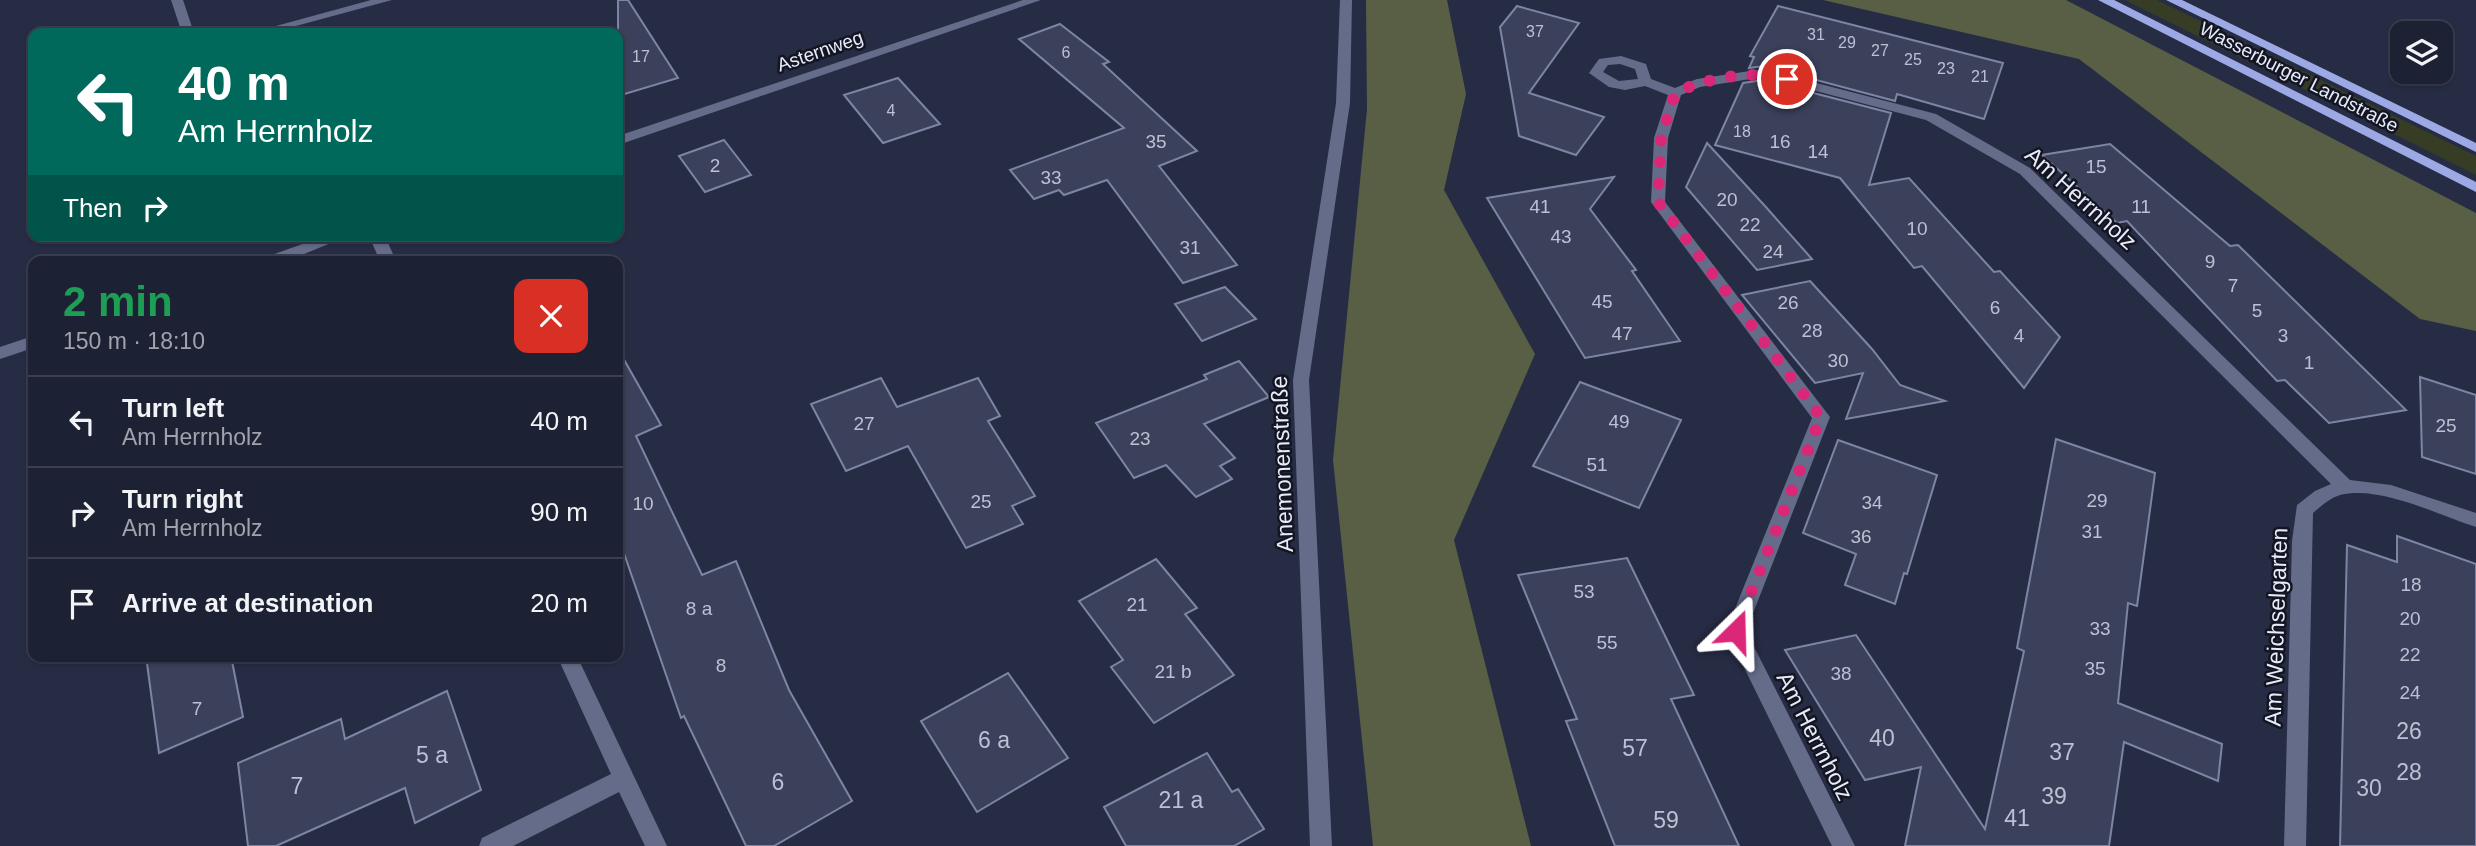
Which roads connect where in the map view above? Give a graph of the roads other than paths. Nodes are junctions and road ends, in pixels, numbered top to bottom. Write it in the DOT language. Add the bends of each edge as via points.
graph roads {
  1 [pos="177,0"];
  2 [pos="386,0"];
  3 [pos="1035,0"];
  4 [pos="1346,0"];
  5 [pos="2104,0"];
  6 [pos="2172,0"];
  7 [pos="186,28"];
  8 [pos="276,28"];
  9 [pos="1645,81"];
  10 [pos="1675,93"];
  11 [pos="623,139"];
  12 [pos="2476,148"];
  13 [pos="2476,188"];
  14 [pos="324,242"];
  15 [pos="285,256"];
  16 [pos="28,344"];
  17 [pos="0,353"];
  18 [pos="2345,487"];
  19 [pos="2476,520"];
  20 [pos="570,662"];
  21 [pos="623,779"];
  22 [pos="490,846"];
  23 [pos="656,846"];
  24 [pos="1321,846"];
  25 [pos="1844,846"];
  26 [pos="2295,846"];
  1 -- 7 [label="street"];
  2 -- 8 [label="street"];
  3 -- 11 [label="street, Asternweg"];
  4 -- 24 [label="street, Anemonenstraße" via="1343,103 1301,380"];
  5 -- 13 [label="main road, Wasserburger Landstraße"];
  6 -- 12 [label="main road, Wasserburger Landstraße"];
  9 -- 10 [label="street"];
  10 -- 18 [label="street, Am Herrnholz" via="1697,83 1763,73 1931,117 2025,171"];
  10 -- 25 [label="street, Am Herrnholz" via="1661,138 1658,202 1821,417 1736,631"];
  14 -- 15 [label="street"];
  16 -- 17 [label="street"];
  18 -- 19 [label="street" via="2380,490"];
  18 -- 26 [label="street, Am Weichselgarten" via="2324,494 2304,510"];
  20 -- 21 [label="street"];
  21 -- 22 [label="street"];
  21 -- 23 [label="street"];
}
